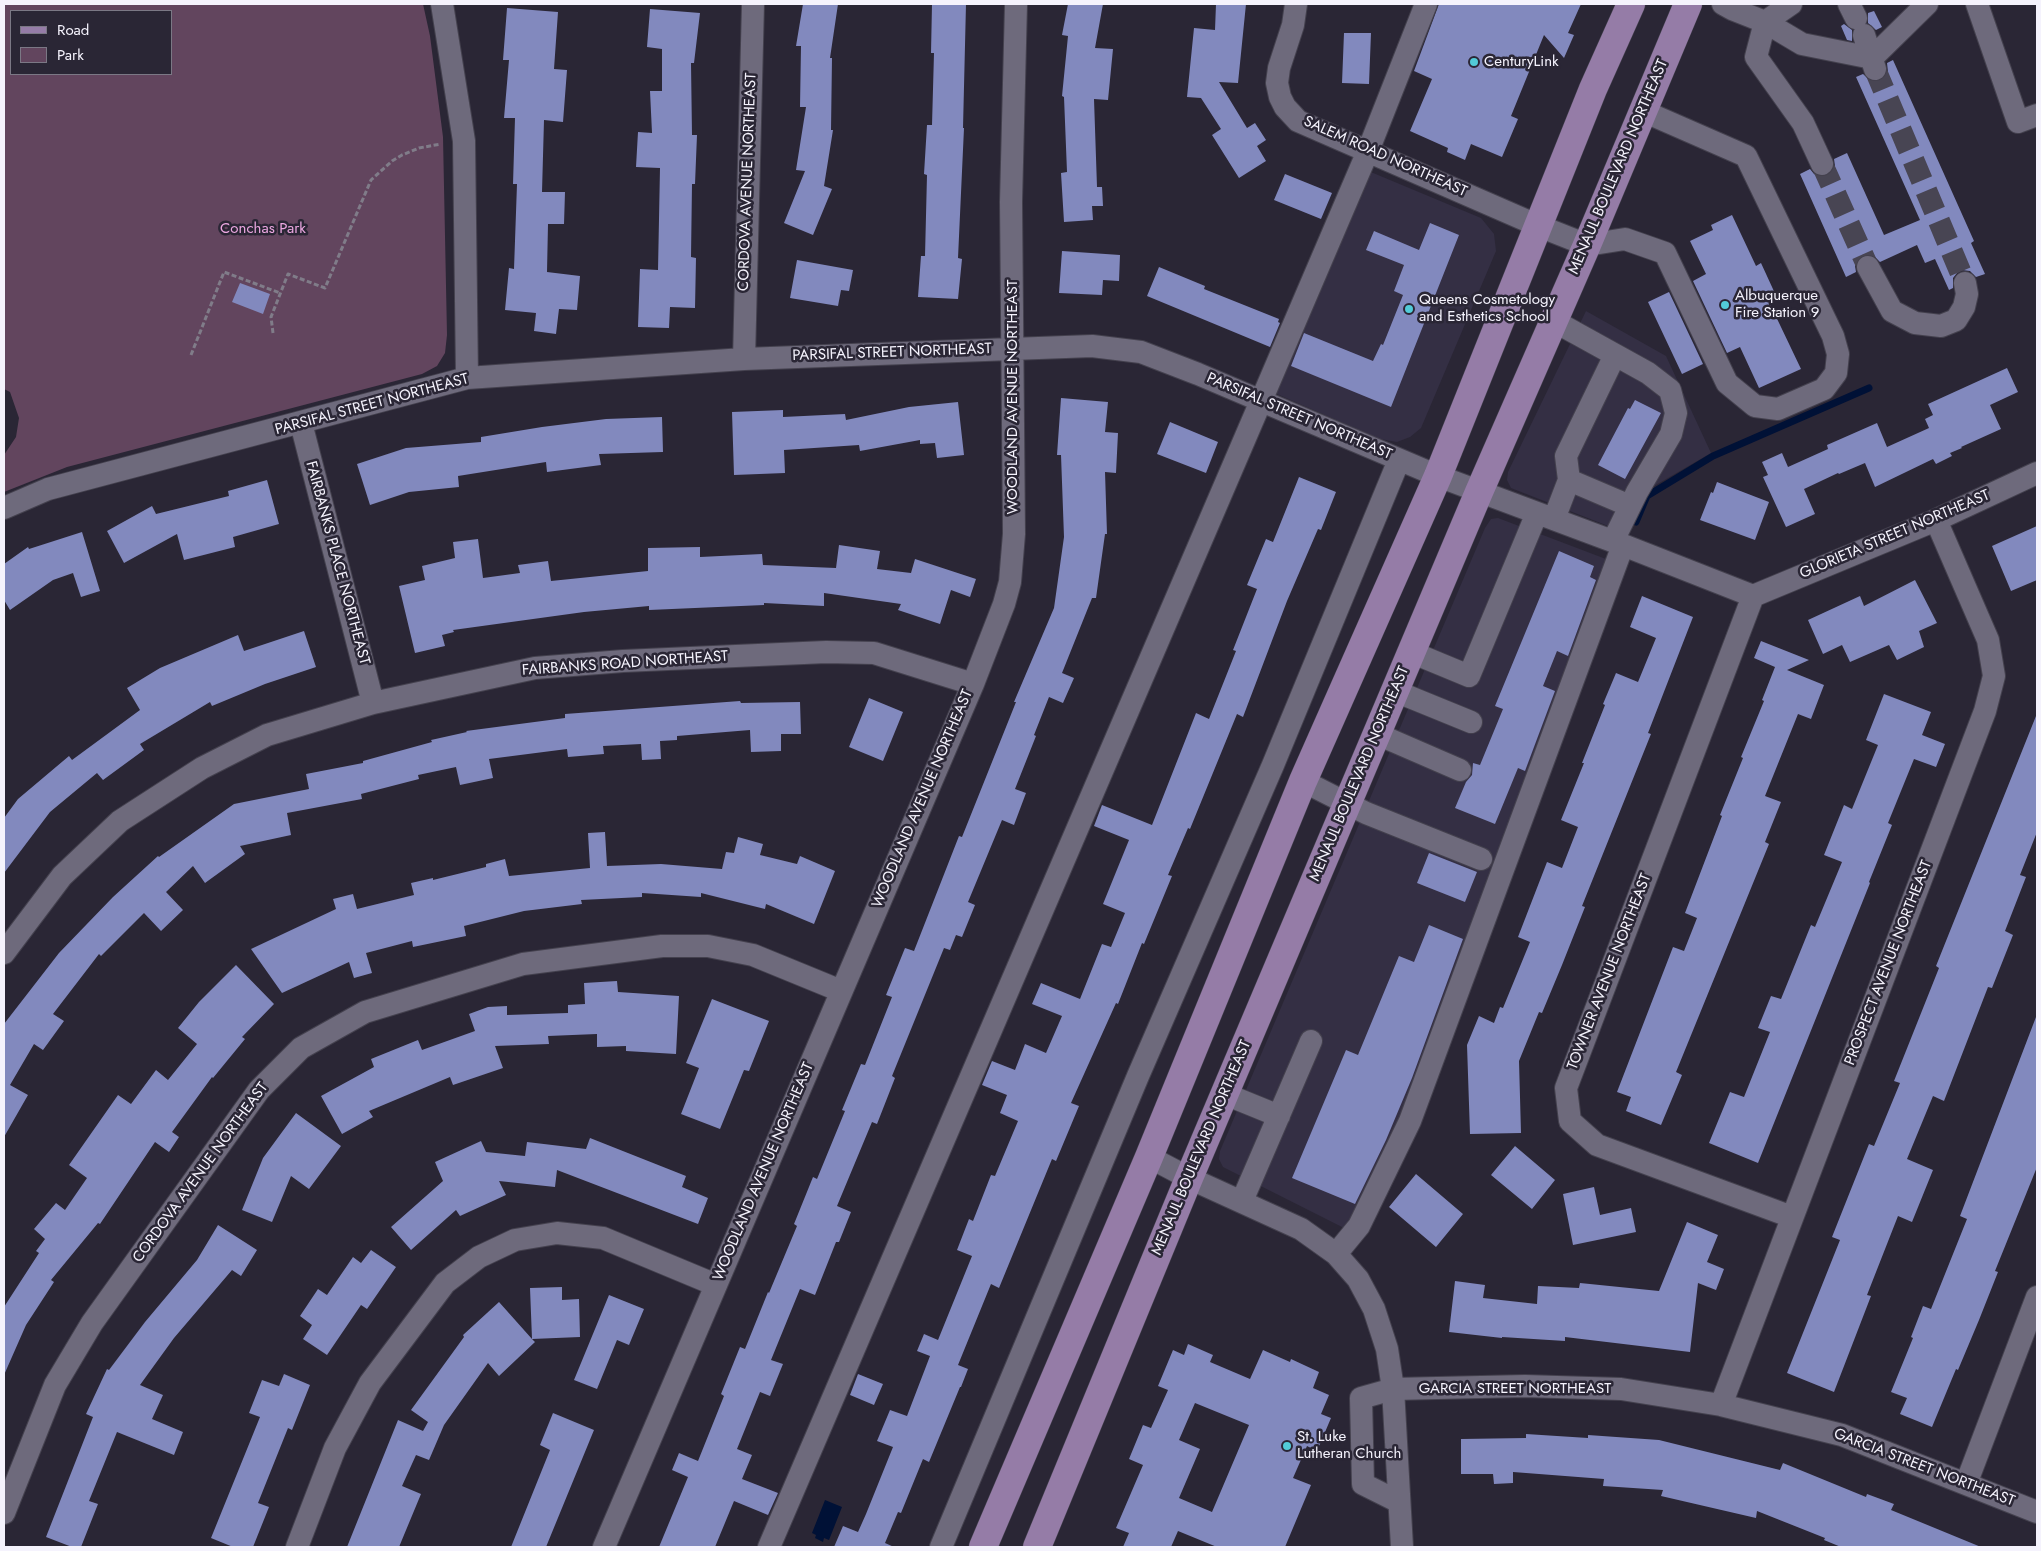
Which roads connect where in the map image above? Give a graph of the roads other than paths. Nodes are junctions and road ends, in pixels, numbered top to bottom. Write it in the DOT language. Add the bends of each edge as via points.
graph roads {
  1 [pos="442,4"];
  2 [pos="753,4"];
  3 [pos="1016,4"];
  4 [pos="1296,4"];
  5 [pos="1426,4"];
  6 [pos="1631,4"];
  7 [pos="1688,4"];
  8 [pos="1723,4"];
  9 [pos="1791,4"];
  10 [pos="1926,4"];
  11 [pos="1978,4"];
  12 [pos="1856,19"];
  13 [pos="1765,22"];
  14 [pos="1873,64"];
  15 [pos="1642,111"];
  16 [pos="2037,115"];
  17 [pos="1368,151"];
  18 [pos="1822,164"];
  19 [pos="1539,226"];
  20 [pos="1587,244"];
  21 [pos="1868,267"];
  22 [pos="1965,283"];
  23 [pos="1554,321"];
  24 [pos="1014,348"];
  25 [pos="1615,355"];
  26 [pos="744,360"];
  27 [pos="467,378"];
  28 [pos="1261,401"];
  29 [pos="301,423"];
  30 [pos="1400,460"];
  31 [pos="2037,473"];
  32 [pos="1438,476"];
  33 [pos="1569,480"];
  34 [pos="1479,492"];
  35 [pos="1630,506"];
  36 [pos="4,508"];
  37 [pos="1546,516"];
  38 [pos="1936,520"];
  39 [pos="1618,543"];
  40 [pos="1752,596"];
  41 [pos="1411,652"];
  42 [pos="973,684"];
  43 [pos="1395,691"];
  44 [pos="373,702"];
  45 [pos="1471,722"];
  46 [pos="1377,734"];
  47 [pos="1460,770"];
  48 [pos="1303,781"];
  49 [pos="1347,804"];
  50 [pos="1481,859"];
  51 [pos="4,953"];
  52 [pos="841,991"];
  53 [pos="1310,1041"];
  54 [pos="1225,1094"];
  55 [pos="1278,1116"];
  56 [pos="1149,1157"];
  57 [pos="1189,1178"];
  58 [pos="1242,1201"];
  59 [pos="1792,1217"];
  60 [pos="1336,1254"];
  61 [pos="716,1285"];
  62 [pos="2037,1297"];
  63 [pos="1393,1389"];
  64 [pos="1722,1404"];
  65 [pos="1966,1484"];
  66 [pos="1399,1502"];
  67 [pos="2037,1512"];
  68 [pos="4,1513"];
  69 [pos="950,1545"];
  70 [pos="297,1547"];
  71 [pos="604,1547"];
  72 [pos="770,1547"];
  73 [pos="984,1547"];
  74 [pos="1037,1547"];
  75 [pos="1402,1547"];
  1 -- 27 [label="street" via="464,141"];
  2 -- 26 [label="street, CORDOVA AVENUE NORTHEAST"];
  3 -- 24 [label="street, WOODLAND AVENUE NORTHEAST" via="1011,202"];
  4 -- 17 [label="street, SALEM ROAD NORTHEAST" via="1279,68 1277,83 1280,97 1298,120"];
  5 -- 17 [label="street"];
  6 -- 19 [label="main road" via="1593,89"];
  7 -- 15 [label="main road, MENAUL BOULEVARD NORTHEAST"];
  8 -- 13 [label="street"];
  9 -- 13 [label="street"];
  10 -- 14 [label="street"];
  11 -- 16 [label="street" via="2018,122"];
  12 -- 14 [label="street"];
  13 -- 14 [label="street" via="1802,44"];
  13 -- 18 [label="street" via="1756,57 1803,123"];
  15 -- 20 [label="main road, MENAUL BOULEVARD NORTHEAST"];
  15 -- 20 [label="street" via="1746,156 1833,336 1838,354 1836,374 1824,389 1778,409 1755,406 1728,383 1665,253 1624,239"];
  17 -- 19 [label="street, SALEM ROAD NORTHEAST"];
  17 -- 28 [label="street"];
  19 -- 20 [label="street, SALEM ROAD NORTHEAST"];
  19 -- 32 [label="main road"];
  20 -- 23 [label="main road, MENAUL BOULEVARD NORTHEAST"];
  21 -- 22 [label="street" via="1892,311 1915,323 1941,326 1956,320 1964,307"];
  23 -- 25 [label="street"];
  23 -- 34 [label="main road, MENAUL BOULEVARD NORTHEAST"];
  24 -- 26 [label="street, PARSIFAL STREET NORTHEAST"];
  24 -- 28 [label="street, PARSIFAL STREET NORTHEAST" via="1092,346 1141,352"];
  24 -- 42 [label="street, WOODLAND AVENUE NORTHEAST" via="1014,534 1010,582"];
  25 -- 33 [label="street" via="1566,456"];
  25 -- 35 [label="street" via="1648,373 1670,390 1676,414 1671,434"];
  26 -- 27 [label="street, PARSIFAL STREET NORTHEAST"];
  27 -- 29 [label="street, PARSIFAL STREET NORTHEAST"];
  28 -- 30 [label="street, PARSIFAL STREET NORTHEAST"];
  28 -- 72 [label="street"];
  29 -- 36 [label="street, PARSIFAL STREET NORTHEAST" via="48,489"];
  29 -- 44 [label="street, FAIRBANKS PLACE NORTHEAST"];
  30 -- 32 [label="street, PARSIFAL STREET NORTHEAST"];
  30 -- 69 [label="street" via="1273,765 1138,1076"];
  31 -- 38 [label="street, GLORIETA STREET NORTHEAST"];
  32 -- 34 [label="street, PARSIFAL STREET NORTHEAST"];
  32 -- 48 [label="main road"];
  33 -- 35 [label="street"];
  33 -- 37 [label="street"];
  34 -- 37 [label="street, PARSIFAL STREET NORTHEAST"];
  34 -- 41 [label="main road, MENAUL BOULEVARD NORTHEAST"];
  35 -- 39 [label="street"];
  37 -- 39 [label="street, PARSIFAL STREET NORTHEAST"];
  37 -- 41 [label="street" via="1469,676"];
  38 -- 40 [label="street, GLORIETA STREET NORTHEAST"];
  38 -- 59 [label="street, PROSPECT AVENUE NORTHEAST" via="1988,640 1994,676 1985,712"];
  39 -- 40 [label="street, PARSIFAL STREET NORTHEAST"];
  39 -- 60 [label="street" via="1410,1120 1359,1226"];
  40 -- 59 [label="street, TOWNER AVENUE NORTHEAST" via="1566,1088 1570,1121 1597,1145"];
  41 -- 43 [label="main road, MENAUL BOULEVARD NORTHEAST"];
  42 -- 44 [label="street, FAIRBANKS ROAD NORTHEAST" via="874,653 826,652 535,668"];
  42 -- 52 [label="street, WOODLAND AVENUE NORTHEAST"];
  43 -- 45 [label="street"];
  43 -- 46 [label="main road, MENAUL BOULEVARD NORTHEAST"];
  44 -- 51 [label="street, FAIRBANKS ROAD NORTHEAST" via="267,735 202,768 120,821 62,876"];
  46 -- 47 [label="street"];
  46 -- 49 [label="main road, MENAUL BOULEVARD NORTHEAST"];
  48 -- 49 [label="street"];
  48 -- 56 [label="main road"];
  49 -- 50 [label="street"];
  49 -- 54 [label="main road, MENAUL BOULEVARD NORTHEAST"];
  52 -- 61 [label="street, WOODLAND AVENUE NORTHEAST"];
  52 -- 68 [label="street, CORDOVA AVENUE NORTHEAST" via="753,955 708,946 662,946 523,964 365,1012 301,1048 259,1090 92,1323 55,1384"];
  53 -- 55 [label="street"];
  54 -- 55 [label="street"];
  54 -- 57 [label="main road, MENAUL BOULEVARD NORTHEAST"];
  55 -- 58 [label="street"];
  56 -- 57 [label="street"];
  56 -- 73 [label="main road"];
  57 -- 58 [label="street"];
  57 -- 74 [label="main road, MENAUL BOULEVARD NORTHEAST"];
  58 -- 60 [label="street" via="1301,1229"];
  59 -- 64 [label="street, PROSPECT AVENUE NORTHEAST"];
  60 -- 63 [label="street" via="1358,1279 1374,1309 1387,1350"];
  61 -- 70 [label="street" via="603,1238 558,1233 515,1240 479,1257 445,1283 370,1383 335,1448"];
  61 -- 71 [label="street, WOODLAND AVENUE NORTHEAST"];
  62 -- 65 [label="street"];
  63 -- 64 [label="street, GARCIA STREET NORTHEAST" via="1525,1386 1621,1389"];
  63 -- 66 [label="street"];
  63 -- 66 [label="street, GARCIA STREET NORTHEAST" via="1360,1398 1363,1484"];
  64 -- 65 [label="street, GARCIA STREET NORTHEAST" via="1842,1435"];
  65 -- 67 [label="street, GARCIA STREET NORTHEAST"];
  66 -- 75 [label="street"];
}
